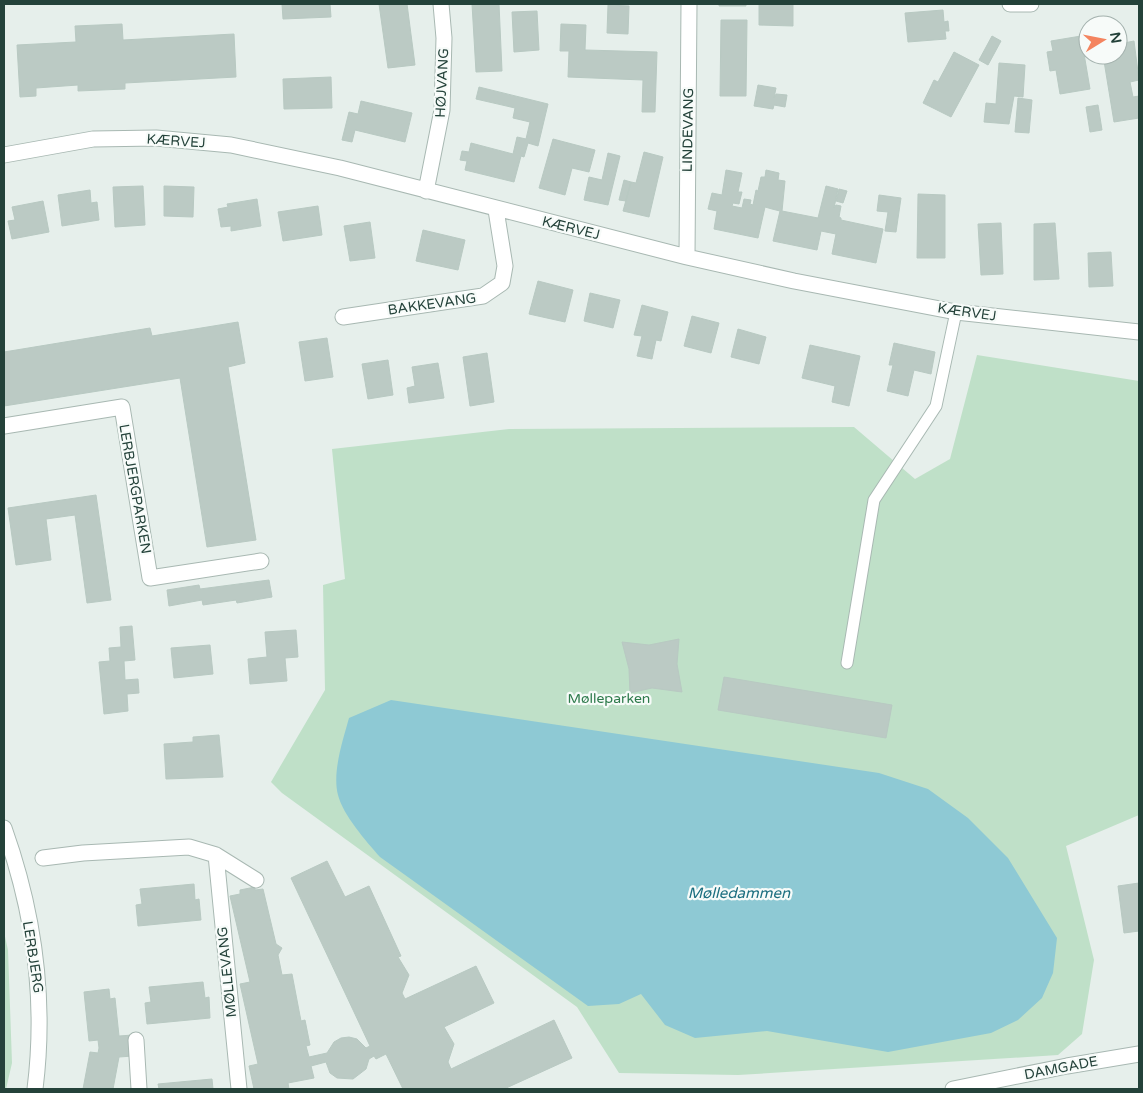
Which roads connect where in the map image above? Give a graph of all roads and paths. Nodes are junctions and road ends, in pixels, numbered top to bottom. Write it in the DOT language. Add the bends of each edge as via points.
graph roads {
  1 [pos="441,4"];
  2 [pos="689,4"];
  3 [pos="1010,4"];
  4 [pos="1031,4"];
  5 [pos="4,156"];
  6 [pos="426,192"];
  7 [pos="496,210"];
  8 [pos="687,257"];
  9 [pos="956,312"];
  10 [pos="343,317"];
  11 [pos="1139,332"];
  12 [pos="4,426"];
  13 [pos="261,561"];
  14 [pos="847,663"];
  15 [pos="4,828"];
  16 [pos="216,855"];
  17 [pos="43,858"];
  18 [pos="256,880"];
  19 [pos="136,1040"];
  20 [pos="1139,1054"];
  21 [pos="35,1089"];
  22 [pos="139,1089"];
  23 [pos="239,1089"];
  24 [pos="953,1089"];
  1 -- 6 [label="street, HØJVANG" via="444,38 442,110"];
  2 -- 8 [label="street, LINDEVANG"];
  3 -- 4 [label="street"];
  5 -- 6 [label="street, KÆRVEJ" via="93,139 156,138 232,145 340,168"];
  6 -- 7 [label="street, KÆRVEJ"];
  7 -- 8 [label="street, KÆRVEJ"];
  7 -- 10 [label="street, BAKKEVANG" via="505,266 502,283 483,296"];
  8 -- 9 [label="street, KÆRVEJ"];
  9 -- 11 [label="street, KÆRVEJ"];
  9 -- 14 [label="lane" via="936,406 874,500"];
  12 -- 13 [label="street, LERBJERGPARKEN" via="122,407 150,578"];
  15 -- 21 [label="street, LERBJERG" via="36,959 40,1052"];
  16 -- 17 [label="street" via="189,847"];
  16 -- 18 [label="street"];
  16 -- 23 [label="street, MØLLEVANG"];
  19 -- 22 [label="street"];
  20 -- 24 [label="street, DAMGADE"];
}
